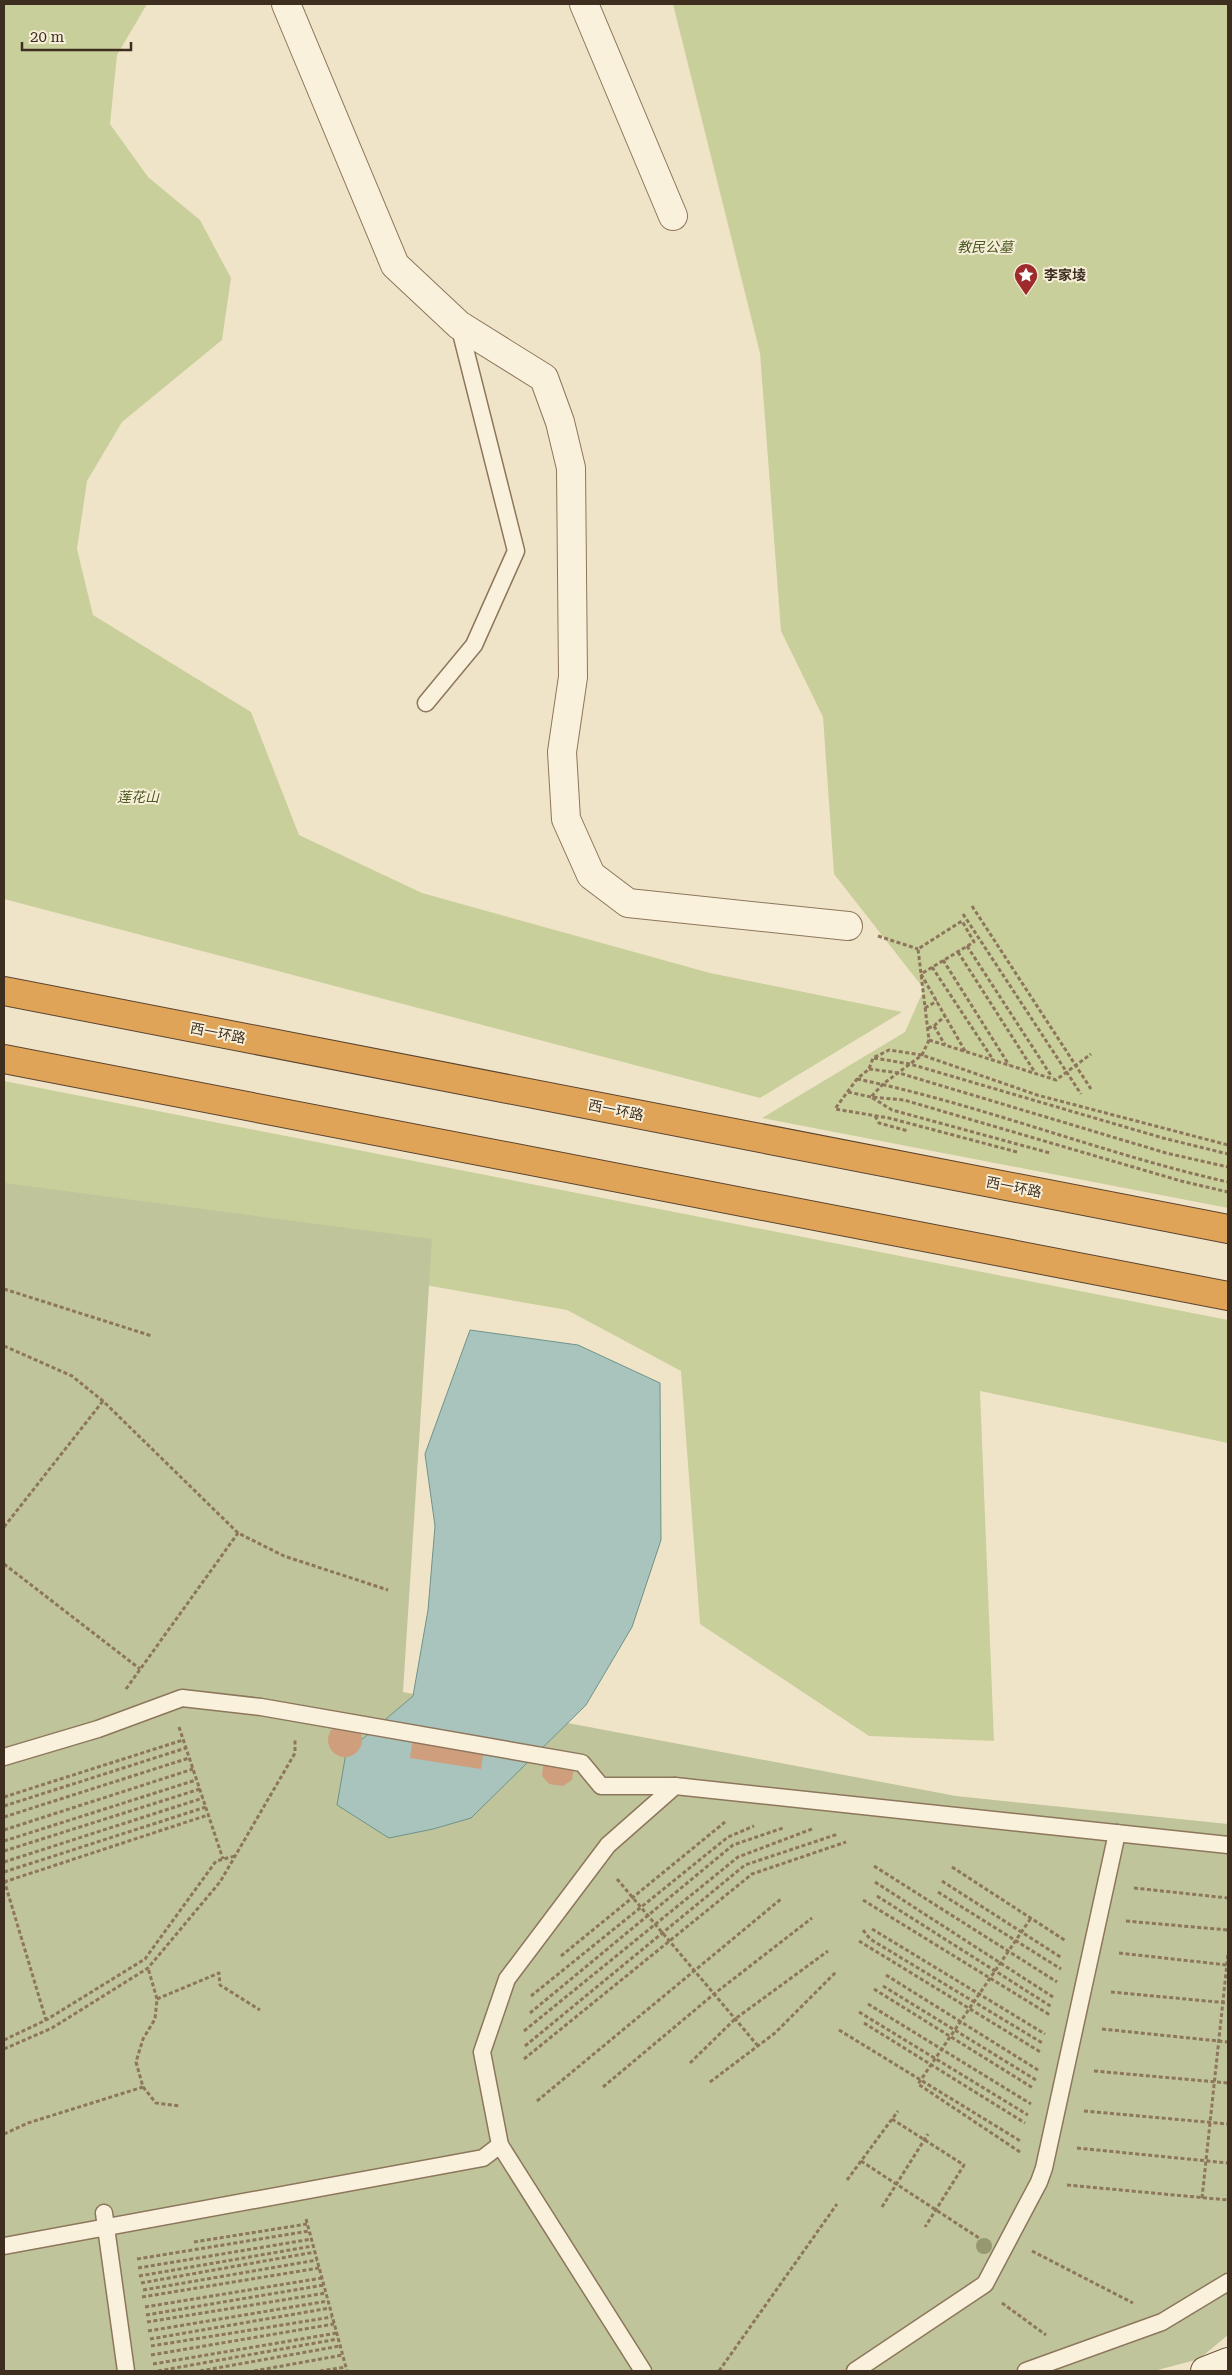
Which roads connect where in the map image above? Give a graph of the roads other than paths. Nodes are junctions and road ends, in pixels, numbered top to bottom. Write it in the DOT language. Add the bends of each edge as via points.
graph roads {
  1 [pos="286,4"];
  2 [pos="584,4"];
  3 [pos="673,216"];
  4 [pos="459,325"];
  5 [pos="426,703"];
  6 [pos="848,926"];
  7 [pos="4,991"];
  8 [pos="4,1059"];
  9 [pos="1228,1229"];
  10 [pos="1228,1296"];
  11 [pos="4,1757"];
  12 [pos="674,1786"];
  13 [pos="1117,1833"];
  14 [pos="1228,1845"];
  15 [pos="500,2145"];
  16 [pos="105,2220"];
  17 [pos="4,2246"];
  18 [pos="1228,2282"];
  19 [pos="120,2335"];
  20 [pos="1228,2362"];
  21 [pos="643,2371"];
  22 [pos="855,2371"];
  23 [pos="1026,2371"];
  24 [pos="1205,2371"];
  1 -- 4 [label="street" via="395,265"];
  2 -- 3 [label="street"];
  4 -- 5 [label="lane" via="516,551 474,645"];
  4 -- 6 [label="street" via="544,378 572,468 572,677 562,752 566,819 591,875 628,902"];
  7 -- 9 [label="highway, 西一环路"];
  8 -- 10 [label="highway"];
  11 -- 12 [label="lane" via="98,1729 182,1698 317,1717 582,1764 601,1786"];
  12 -- 13 [label="lane"];
  12 -- 15 [label="lane" via="608,1845 507,1979 482,2052"];
  13 -- 14 [label="lane"];
  13 -- 22 [label="lane" via="1052,2130 1010,2239 985,2284"];
  15 -- 16 [label="lane" via="483,2158 299,2192"];
  15 -- 21 [label="lane"];
  16 -- 17 [label="lane"];
  16 -- 19 [label="lane"];
  18 -- 23 [label="lane" via="1162,2322"];
  20 -- 24 [label="street"];
}
